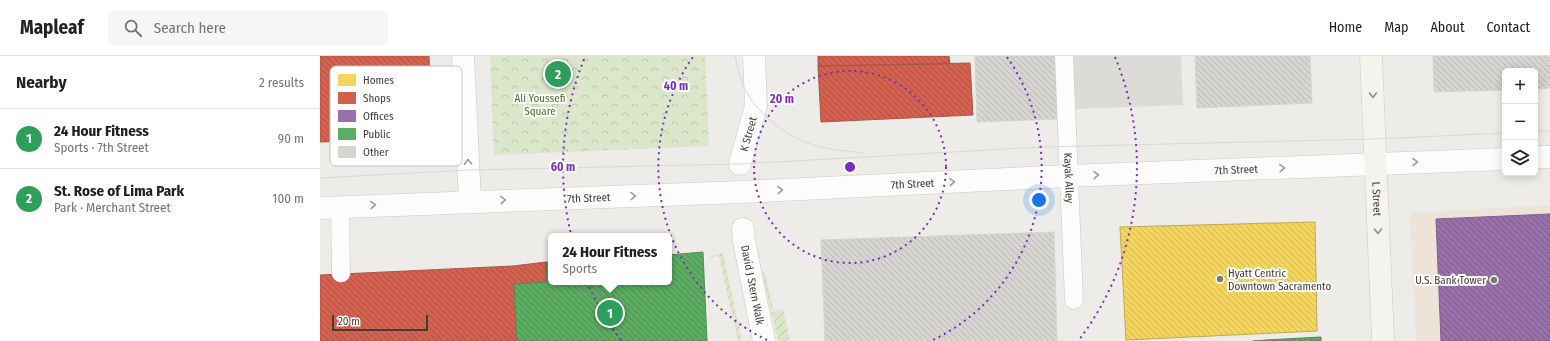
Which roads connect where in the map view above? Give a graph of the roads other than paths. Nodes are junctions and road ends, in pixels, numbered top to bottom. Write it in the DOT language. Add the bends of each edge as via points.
graph roads {
  1 [pos="463,56"];
  2 [pos="754,56"];
  3 [pos="1064,56"];
  4 [pos="1067,56"];
  5 [pos="1371,56"];
  6 [pos="1538,157"];
  7 [pos="1550,157"];
  8 [pos="1502,159"];
  9 [pos="740,164"];
  10 [pos="1376,164"];
  11 [pos="1069,176"];
  12 [pos="470,201"];
  13 [pos="330,207"];
  14 [pos="743,229"];
  15 [pos="341,273"];
  16 [pos="1074,300"];
  17 [pos="764,341"];
  18 [pos="1383,341"];
  12 -- 1 [label="street, one-way"];
  2 -- 9 [label="street, K Street" via="756,106"];
  3 -- 4 [label="lane"];
  3 -- 11 [label="lane, Kayak Alley"];
  5 -- 10 [label="main road, L Street, one-way"];
  6 -- 7 [label="street"];
  10 -- 8 [label="street, 7th Street, one-way"];
  11 -- 10 [label="street, 7th Street, one-way"];
  10 -- 18 [label="main road, L Street, one-way"];
  12 -- 11 [label="street, 7th Street, one-way" via="741,192"];
  11 -- 16 [label="lane, Kayak Alley"];
  13 -- 12 [label="street, 7th Street, one-way"];
  13 -- 15 [label="lane"];
  14 -- 17 [label="street, David J Stern Walk"];
}
